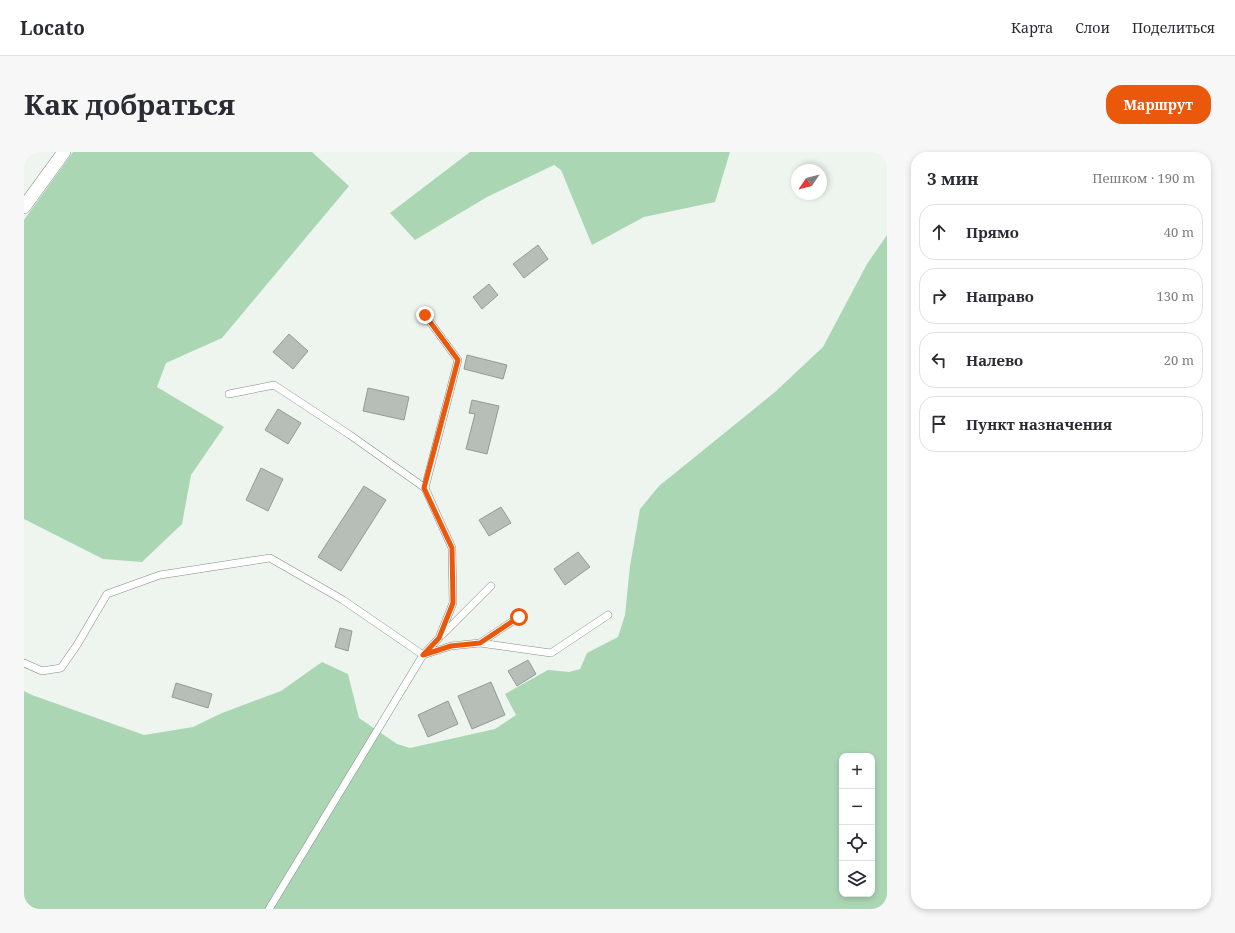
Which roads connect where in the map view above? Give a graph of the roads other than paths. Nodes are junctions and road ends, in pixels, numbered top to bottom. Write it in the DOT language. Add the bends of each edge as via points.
graph roads {
  1 [pos="64,152"];
  2 [pos="24,207"];
  3 [pos="425,315"];
  4 [pos="229,394"];
  5 [pos="424,488"];
  6 [pos="491,586"];
  7 [pos="608,615"];
  8 [pos="519,617"];
  9 [pos="439,638"];
  10 [pos="480,643"];
  11 [pos="423,655"];
  12 [pos="24,663"];
  13 [pos="268,909"];
  1 -- 2 [label="street"];
  3 -- 5 [label="lane" via="458,360"];
  4 -- 5 [label="lane" via="274,385"];
  5 -- 9 [label="lane" via="452,548 453,603"];
  6 -- 9 [label="lane"];
  7 -- 10 [label="lane" via="551,653"];
  8 -- 10 [label="lane"];
  9 -- 11 [label="lane"];
  10 -- 11 [label="lane" via="451,646"];
  11 -- 12 [label="lane" via="343,600 270,558 160,575 107,594 61,668 42,671"];
  11 -- 13 [label="lane"];
}
